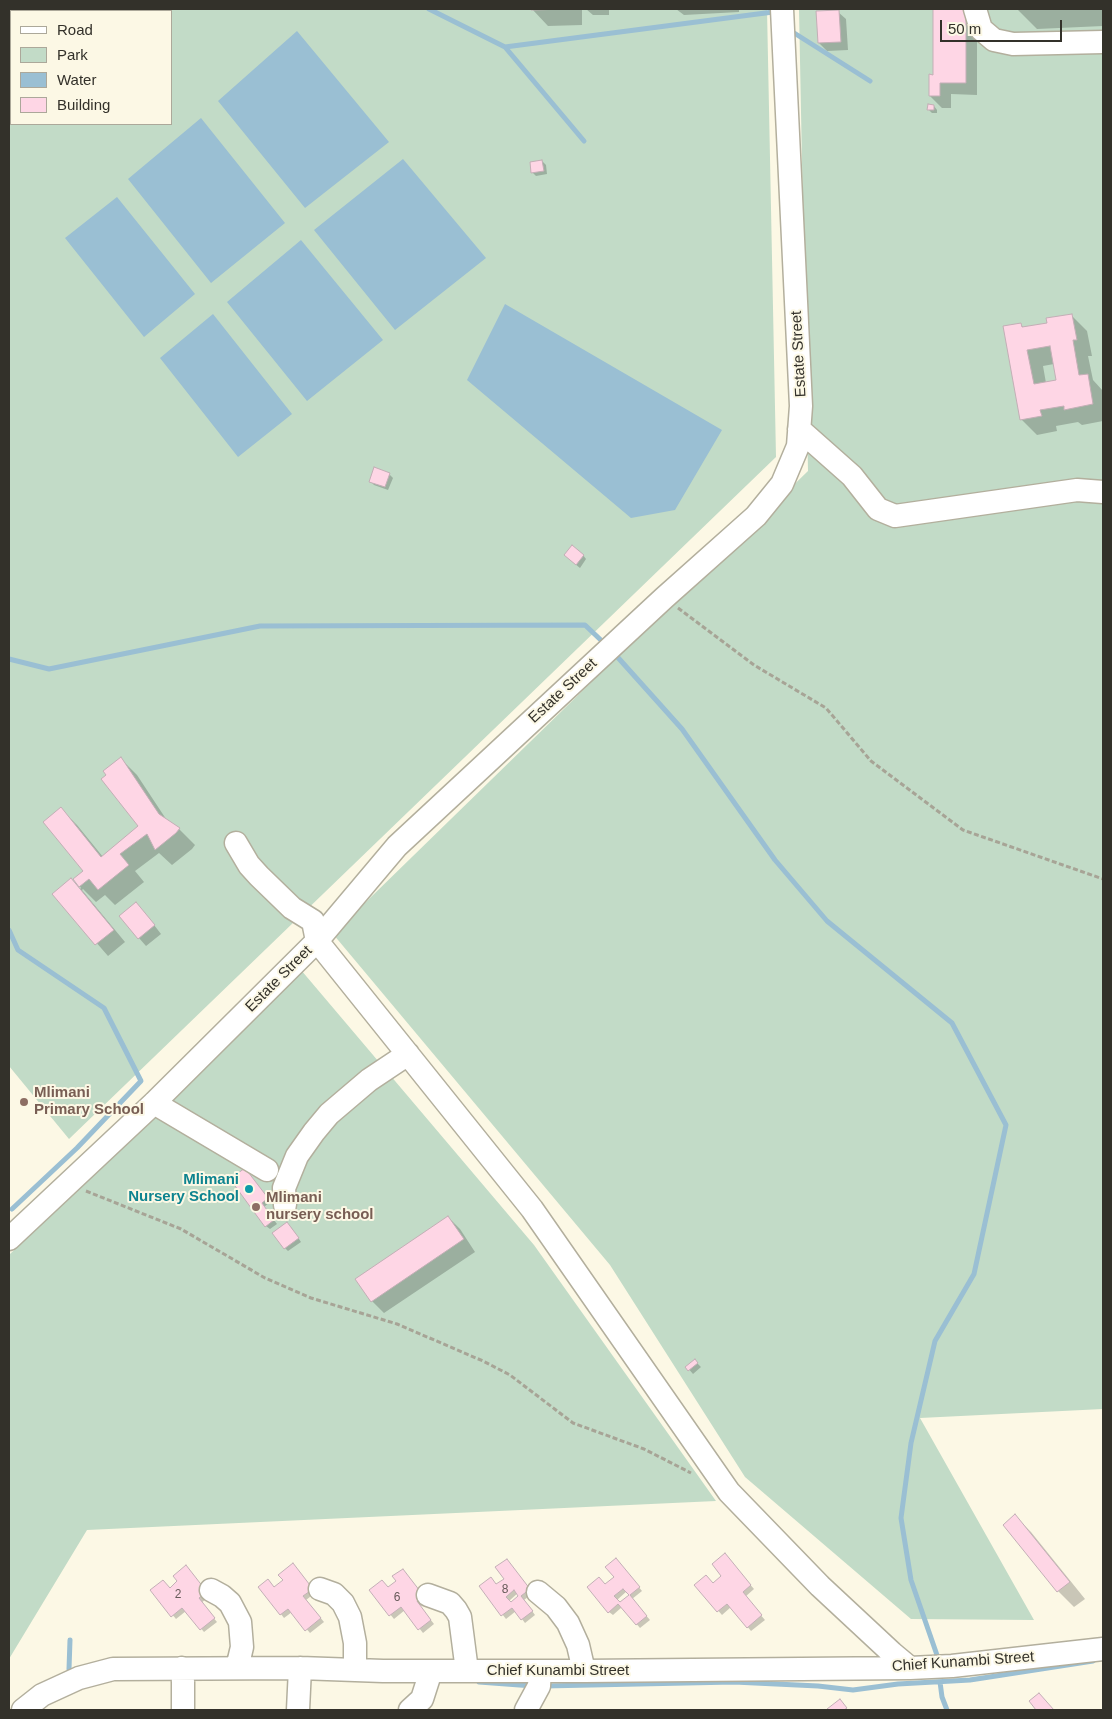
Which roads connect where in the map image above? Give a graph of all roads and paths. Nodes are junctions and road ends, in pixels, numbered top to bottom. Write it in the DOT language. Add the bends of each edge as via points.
graph roads {
  1 [pos="782,9"];
  2 [pos="974,9"];
  3 [pos="1103,42"];
  4 [pos="799,429"];
  5 [pos="1103,492"];
  6 [pos="664,598"];
  7 [pos="236,843"];
  8 [pos="1103,880"];
  9 [pos="317,941"];
  10 [pos="408,1054"];
  11 [pos="154,1103"];
  12 [pos="267,1170"];
  13 [pos="68,1184"];
  14 [pos="285,1205"];
  15 [pos="10,1233"];
  16 [pos="695,1475"];
  17 [pos="320,1589"];
  18 [pos="211,1590"];
  19 [pos="538,1592"];
  20 [pos="428,1596"];
  21 [pos="1103,1649"];
  22 [pos="182,1668"];
  23 [pos="237,1668"];
  24 [pos="300,1668"];
  25 [pos="910,1668"];
  26 [pos="355,1670"];
  27 [pos="431,1671"];
  28 [pos="467,1671"];
  29 [pos="540,1671"];
  30 [pos="584,1672"];
  31 [pos="23,1710"];
  32 [pos="182,1710"];
  33 [pos="298,1710"];
  34 [pos="410,1710"];
  35 [pos="526,1710"];
  1 -- 4 [label="street, Estate Street" via="801,396"];
  2 -- 3 [label="street" via="982,29 994,40 1013,44"];
  4 -- 5 [label="street" via="852,476 878,509 895,516 1078,490"];
  4 -- 6 [label="street, Estate Street" via="798,446 782,484 756,516"];
  6 -- 8 [label="path" via="754,665 826,708 871,761 963,830"];
  6 -- 9 [label="street, Estate Street" via="397,846"];
  7 -- 9 [label="street" via="259,876 292,908 313,921"];
  9 -- 10 [label="street"];
  9 -- 11 [label="street, Estate Street"];
  10 -- 14 [label="street" via="356,1091 314,1132 297,1156 284,1188"];
  10 -- 25 [label="street" via="532,1209 730,1492 820,1586"];
  11 -- 12 [label="street"];
  11 -- 13 [label="street, Estate Street"];
  13 -- 15 [label="street, Estate Street"];
  13 -- 16 [label="path" via="180,1229 265,1278 311,1298 397,1324 483,1362 510,1375 573,1423 644,1449"];
  17 -- 26 [label="street" via="334,1594 350,1617 355,1643"];
  18 -- 23 [label="street" via="230,1603 240,1622 242,1647"];
  19 -- 30 [label="street" via="556,1607 568,1623 578,1645"];
  20 -- 28 [label="street" via="450,1602 460,1617"];
  21 -- 25 [label="street, Chief Kunambi Street"];
  22 -- 23 [label="street, Chief Kunambi Street"];
  22 -- 31 [label="street, Chief Kunambi Street" via="113,1669 79,1678 42,1695"];
  22 -- 32 [label="street"];
  23 -- 24 [label="street, Chief Kunambi Street"];
  24 -- 26 [label="street, Chief Kunambi Street"];
  24 -- 33 [label="street"];
  25 -- 30 [label="street, Chief Kunambi Street"];
  26 -- 27 [label="street, Chief Kunambi Street"];
  27 -- 28 [label="street, Chief Kunambi Street"];
  27 -- 34 [label="street" via="422,1700"];
  28 -- 29 [label="street, Chief Kunambi Street"];
  29 -- 30 [label="street, Chief Kunambi Street"];
  29 -- 35 [label="street" via="539,1686"];
}
